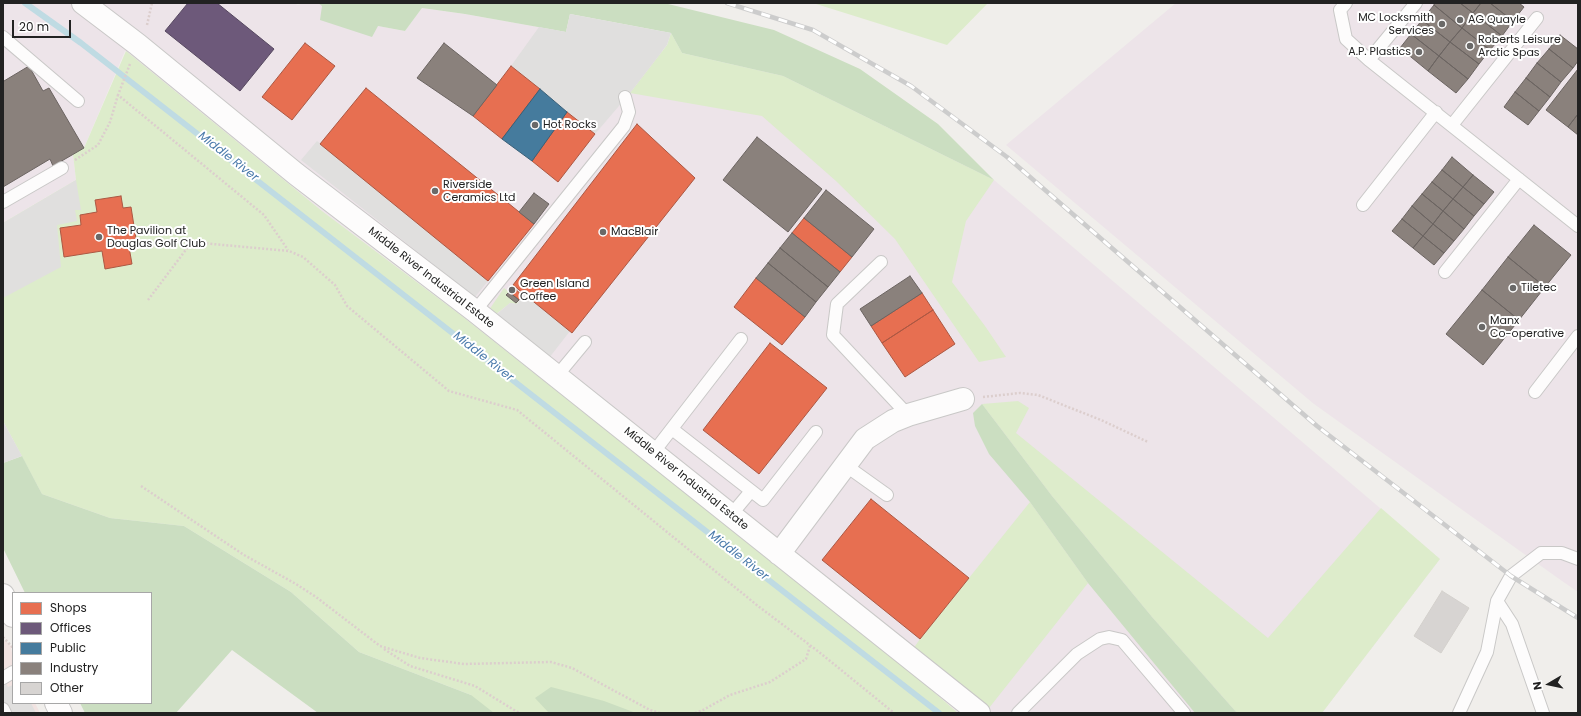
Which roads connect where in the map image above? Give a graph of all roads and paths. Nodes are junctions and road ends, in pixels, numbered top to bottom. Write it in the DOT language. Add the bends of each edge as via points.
graph roads {
  1 [pos="83,3"];
  2 [pos="1346,3"];
  3 [pos="1416,3"];
  4 [pos="1537,18"];
  5 [pos="3,37"];
  6 [pos="1369,60"];
  7 [pos="129,65"];
  8 [pos="118,95"];
  9 [pos="625,97"];
  10 [pos="78,102"];
  11 [pos="1436,112"];
  12 [pos="1452,125"];
  13 [pos="62,168"];
  14 [pos="1519,179"];
  15 [pos="3,202"];
  16 [pos="1363,204"];
  17 [pos="1578,226"];
  18 [pos="191,243"];
  19 [pos="148,248"];
  20 [pos="289,251"];
  21 [pos="881,262"];
  22 [pos="1445,272"];
  23 [pos="148,300"];
  24 [pos="475,311"];
  25 [pos="1578,336"];
  26 [pos="741,339"];
  27 [pos="585,342"];
  28 [pos="556,377"];
  29 [pos="1534,392"];
  30 [pos="963,399"];
  31 [pos="908,415"];
  32 [pos="672,429"];
  33 [pos="816,432"];
  34 [pos="1148,442"];
  35 [pos="653,453"];
  36 [pos="845,465"];
  37 [pos="141,486"];
  38 [pos="751,491"];
  39 [pos="887,495"];
  40 [pos="731,515"];
  41 [pos="779,554"];
  42 [pos="1578,559"];
  43 [pos="3,595"];
  44 [pos="1497,601"];
  45 [pos="12,614"];
  46 [pos="3,637"];
  47 [pos="380,646"];
  48 [pos="810,646"];
  49 [pos="12,647"];
  50 [pos="12,673"];
  51 [pos="3,678"];
  52 [pos="56,704"];
  53 [pos="3,709"];
  54 [pos="5,713"];
  55 [pos="61,713"];
  56 [pos="519,713"];
  57 [pos="660,713"];
  58 [pos="695,713"];
  59 [pos="894,713"];
  60 [pos="979,713"];
  61 [pos="1018,713"];
  62 [pos="1184,713"];
  63 [pos="1459,713"];
  64 [pos="1543,713"];
  1 -- 24 [label="street, Middle River Industrial Estate" via="296,174"];
  2 -- 6 [label="lane" via="1340,10 1346,39"];
  3 -- 6 [label="lane"];
  4 -- 12 [label="lane"];
  5 -- 10 [label="lane"];
  6 -- 11 [label="lane"];
  7 -- 8 [label="path"];
  8 -- 13 [label="path" via="110,122 98,145"];
  8 -- 20 [label="path" via="264,215"];
  9 -- 24 [label="lane" via="629,112 624,126"];
  11 -- 12 [label="lane"];
  11 -- 16 [label="lane"];
  12 -- 14 [label="lane"];
  13 -- 15 [label="lane"];
  14 -- 17 [label="lane"];
  14 -- 22 [label="lane"];
  18 -- 19 [label="path" via="169,240"];
  18 -- 20 [label="path"];
  18 -- 23 [label="path"];
  20 -- 48 [label="path" via="303,257 335,285 347,306 449,390 517,410"];
  21 -- 31 [label="lane" via="837,304 833,335"];
  24 -- 28 [label="street, Middle River Industrial Estate"];
  25 -- 29 [label="lane"];
  26 -- 32 [label="lane"];
  27 -- 28 [label="lane"];
  28 -- 35 [label="street, Middle River Industrial Estate"];
  30 -- 31 [label="street"];
  30 -- 34 [label="path" via="1020,393 1038,395"];
  31 -- 36 [label="street" via="893,421 865,439"];
  32 -- 35 [label="lane"];
  32 -- 38 [label="lane"];
  33 -- 38 [label="lane" via="763,500"];
  35 -- 40 [label="street, Middle River Industrial Estate"];
  36 -- 39 [label="lane"];
  36 -- 41 [label="street"];
  37 -- 47 [label="path" via="244,556 301,587"];
  38 -- 40 [label="lane"];
  40 -- 41 [label="street, Middle River Industrial Estate"];
  41 -- 60 [label="street, Middle River Industrial Estate"];
  42 -- 44 [label="lane" via="1562,553 1541,553 1511,576"];
  43 -- 45 [label="street"];
  44 -- 63 [label="lane" via="1487,652"];
  44 -- 64 [label="lane" via="1512,624"];
  46 -- 49 [label="path"];
  47 -- 56 [label="path" via="410,666 475,686"];
  47 -- 57 [label="path" via="420,658 464,664 551,662 572,668"];
  48 -- 58 [label="path" via="806,659 770,682 730,695"];
  48 -- 59 [label="path"];
  50 -- 51 [label="lane"];
  52 -- 55 [label="street"];
  53 -- 54 [label="lane"];
  61 -- 62 [label="lane" via="1077,654 1096,641 1109,638 1122,640"];
}
